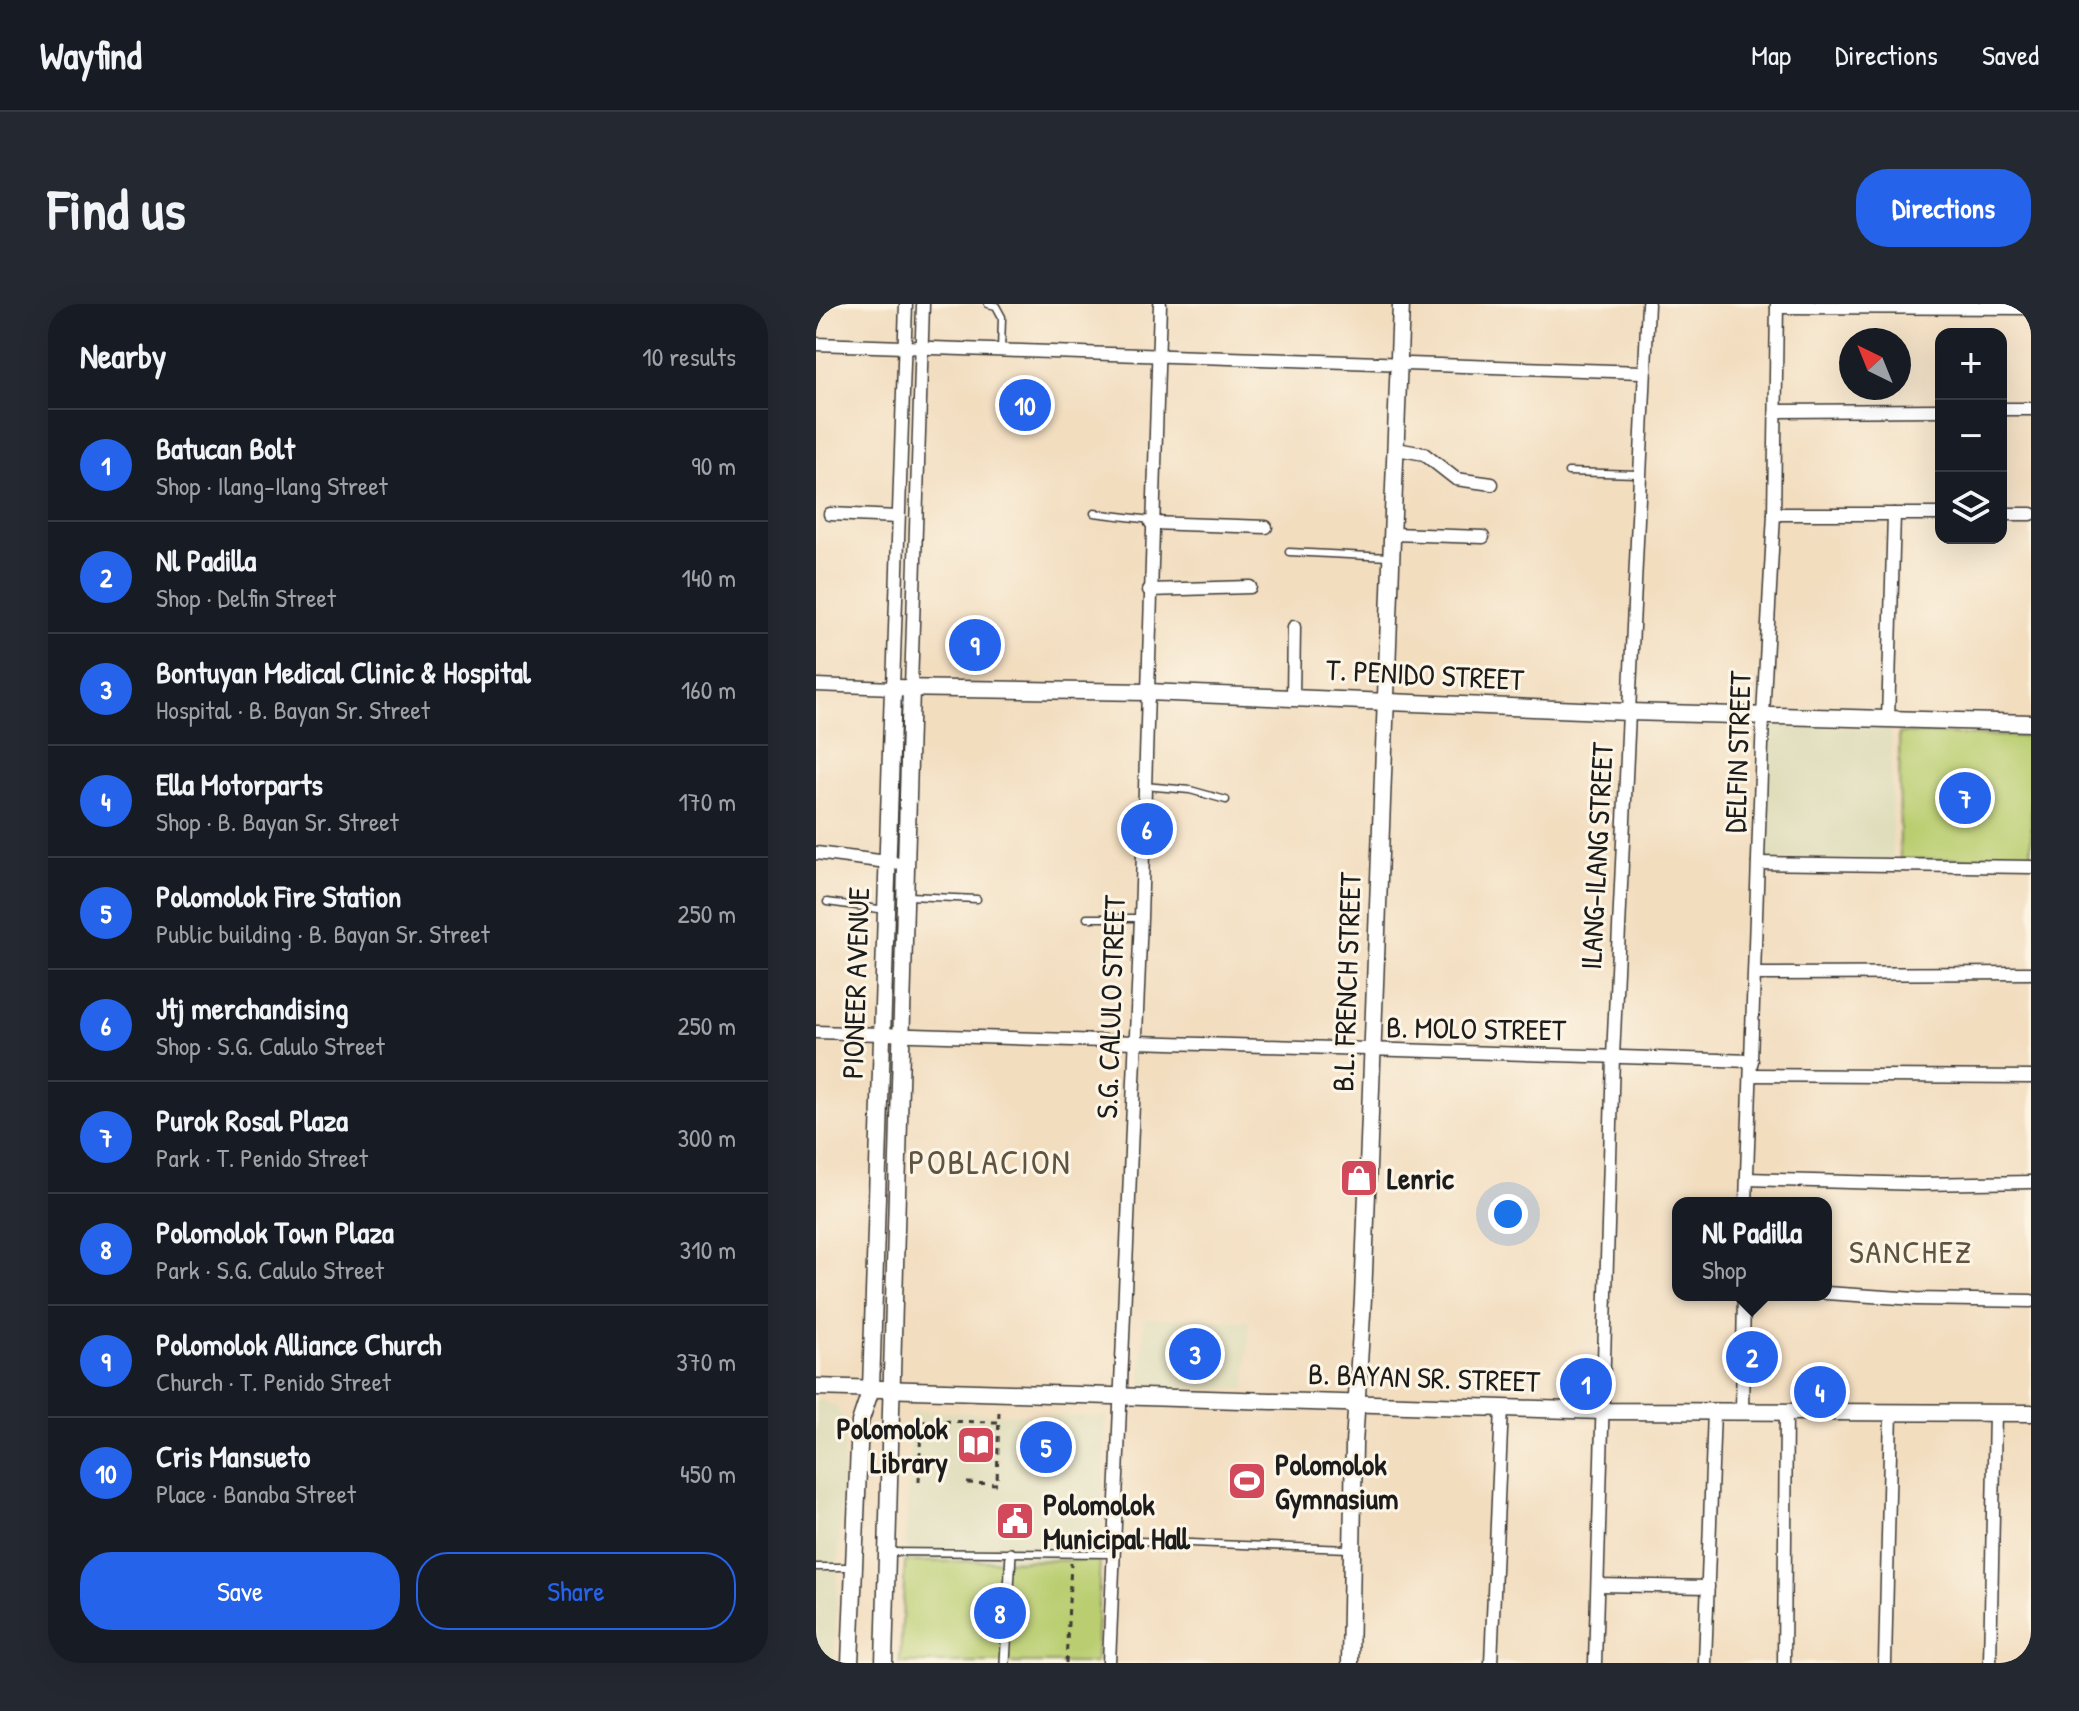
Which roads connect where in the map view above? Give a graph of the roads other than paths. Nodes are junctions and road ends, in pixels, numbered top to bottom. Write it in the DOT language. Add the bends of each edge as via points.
graph roads {
  1 [pos="906,304"];
  2 [pos="923,304"];
  3 [pos="988,304"];
  4 [pos="1160,304"];
  5 [pos="1401,304"];
  6 [pos="1648,304"];
  7 [pos="1777,306"];
  8 [pos="2031,308"];
  9 [pos="816,344"];
  10 [pos="904,348"];
  11 [pos="921,349"];
  12 [pos="1001,351"];
  13 [pos="1158,355"];
  14 [pos="1401,361"];
  15 [pos="1642,372"];
  16 [pos="2007,409"];
  17 [pos="2031,409"];
  18 [pos="1935,410"];
  19 [pos="1777,411"];
  20 [pos="1397,449"];
  21 [pos="1568,472"];
  22 [pos="1638,474"];
  23 [pos="1492,484"];
  24 [pos="1094,513"];
  25 [pos="830,514"];
  26 [pos="1774,514"];
  27 [pos="1894,514"];
  28 [pos="1935,514"];
  29 [pos="2007,514"];
  30 [pos="2031,514"];
  31 [pos="898,517"];
  32 [pos="1151,521"];
  33 [pos="1266,527"];
  34 [pos="1393,534"];
  35 [pos="1483,537"];
  36 [pos="1289,552"];
  37 [pos="1392,557"];
  38 [pos="1250,587"];
  39 [pos="1149,590"];
  40 [pos="1294,627"];
  41 [pos="816,685"];
  42 [pos="893,688"];
  43 [pos="911,688"];
  44 [pos="1147,692"];
  45 [pos="1293,697"];
  46 [pos="1387,700"];
  47 [pos="1629,712"];
  48 [pos="1763,716"];
  49 [pos="1888,720"];
  50 [pos="2031,723"];
  51 [pos="1144,786"];
  52 [pos="1226,800"];
  53 [pos="816,853"];
  54 [pos="887,863"];
  55 [pos="1758,863"];
  56 [pos="906,864"];
  57 [pos="2031,867"];
  58 [pos="905,896"];
  59 [pos="977,899"];
  60 [pos="827,902"];
  61 [pos="886,910"];
  62 [pos="1087,918"];
  63 [pos="1141,918"];
  64 [pos="2031,973"];
  65 [pos="1755,974"];
  66 [pos="816,1032"];
  67 [pos="882,1034"];
  68 [pos="901,1035"];
  69 [pos="1136,1044"];
  70 [pos="1372,1052"];
  71 [pos="1613,1057"];
  72 [pos="1752,1061"];
  73 [pos="1751,1075"];
  74 [pos="2031,1077"];
  75 [pos="1747,1179"];
  76 [pos="2031,1182"];
  77 [pos="1746,1197"];
  78 [pos="876,1219"];
  79 [pos="896,1219"];
  80 [pos="1832,1293"];
  81 [pos="1744,1301"];
  82 [pos="2031,1301"];
  83 [pos="816,1387"];
  84 [pos="871,1389"];
  85 [pos="891,1390"];
  86 [pos="1118,1398"];
  87 [pos="1357,1402"];
  88 [pos="1502,1407"];
  89 [pos="1714,1410"];
  90 [pos="1742,1410"];
  91 [pos="1603,1411"];
  92 [pos="1786,1411"];
  93 [pos="1891,1411"];
  94 [pos="1995,1413"];
  95 [pos="2031,1413"];
  96 [pos="1113,1540"];
  97 [pos="1352,1549"];
  98 [pos="889,1552"];
  99 [pos="1011,1553"];
  100 [pos="1113,1554"];
  101 [pos="816,1567"];
  102 [pos="854,1567"];
  103 [pos="1598,1585"];
  104 [pos="1708,1587"];
  105 [pos="850,1663"];
  106 [pos="884,1663"];
  107 [pos="1005,1663"];
  108 [pos="1109,1663"];
  109 [pos="1350,1663"];
  110 [pos="1491,1663"];
  111 [pos="1595,1663"];
  112 [pos="1705,1663"];
  113 [pos="1784,1663"];
  114 [pos="1885,1663"];
  115 [pos="1990,1663"];
  1 -- 10 [label="street, PIONEER AVENUE"];
  2 -- 11 [label="street, PIONEER AVENUE"];
  3 -- 12 [label="lane" via="1002,317"];
  4 -- 13 [label="street, S.G. CALULO STREET"];
  5 -- 14 [label="street, B.L. FRENCH STREET"];
  6 -- 15 [label="street, ILANG-ILANG STREET"];
  7 -- 8 [label="street"];
  7 -- 19 [label="street, DELFIN STREET"];
  9 -- 10 [label="street"];
  10 -- 11 [label="street"];
  10 -- 31 [label="street, PIONEER AVENUE"];
  11 -- 12 [label="street"];
  11 -- 43 [label="street, PIONEER AVENUE"];
  12 -- 13 [label="street"];
  13 -- 14 [label="street"];
  13 -- 32 [label="street, S.G. CALULO STREET"];
  14 -- 15 [label="street"];
  14 -- 20 [label="street, B.L. FRENCH STREET"];
  15 -- 22 [label="street, ILANG-ILANG STREET"];
  16 -- 17 [label="street"];
  18 -- 19 [label="street"];
  19 -- 26 [label="street, DELFIN STREET"];
  20 -- 23 [label="street" via="1424,454 1456,479"];
  20 -- 34 [label="street, B.L. FRENCH STREET"];
  21 -- 22 [label="lane"];
  22 -- 47 [label="street, ILANG-ILANG STREET"];
  24 -- 32 [label="lane"];
  25 -- 31 [label="street"];
  26 -- 27 [label="street"];
  26 -- 48 [label="street, DELFIN STREET"];
  27 -- 28 [label="street"];
  27 -- 49 [label="street"];
  29 -- 30 [label="street"];
  31 -- 42 [label="street, PIONEER AVENUE"];
  32 -- 33 [label="street"];
  32 -- 39 [label="street, S.G. CALULO STREET"];
  34 -- 35 [label="street"];
  34 -- 37 [label="street, B.L. FRENCH STREET"];
  36 -- 37 [label="lane"];
  37 -- 46 [label="street, B.L. FRENCH STREET"];
  38 -- 39 [label="street"];
  39 -- 44 [label="street, S.G. CALULO STREET"];
  40 -- 45 [label="street"];
  41 -- 42 [label="street, T. PENIDO STREET"];
  42 -- 43 [label="street, T. PENIDO STREET"];
  42 -- 54 [label="street, PIONEER AVENUE"];
  43 -- 44 [label="street, T. PENIDO STREET"];
  43 -- 56 [label="street, PIONEER AVENUE"];
  44 -- 45 [label="street, T. PENIDO STREET"];
  44 -- 51 [label="street, S.G. CALULO STREET"];
  45 -- 46 [label="street, T. PENIDO STREET"];
  46 -- 47 [label="street, T. PENIDO STREET"];
  46 -- 70 [label="street, B.L. FRENCH STREET"];
  47 -- 48 [label="street, T. PENIDO STREET"];
  47 -- 71 [label="street, ILANG-ILANG STREET"];
  48 -- 49 [label="street, T. PENIDO STREET"];
  48 -- 55 [label="street, DELFIN STREET"];
  49 -- 50 [label="street, T. PENIDO STREET"];
  51 -- 52 [label="lane"];
  51 -- 63 [label="street, S.G. CALULO STREET"];
  53 -- 54 [label="street"];
  54 -- 56 [label="street"];
  54 -- 61 [label="street, PIONEER AVENUE"];
  55 -- 57 [label="street"];
  55 -- 65 [label="street, DELFIN STREET"];
  56 -- 58 [label="street, PIONEER AVENUE"];
  58 -- 59 [label="lane"];
  58 -- 68 [label="street, PIONEER AVENUE"];
  60 -- 61 [label="lane"];
  61 -- 67 [label="street, PIONEER AVENUE"];
  62 -- 63 [label="lane"];
  63 -- 69 [label="street, S.G. CALULO STREET"];
  64 -- 65 [label="street"];
  65 -- 72 [label="street, DELFIN STREET"];
  66 -- 67 [label="street, B. MOLO STREET"];
  67 -- 68 [label="street, B. MOLO STREET"];
  67 -- 78 [label="street, PIONEER AVENUE"];
  68 -- 69 [label="street, B. MOLO STREET"];
  68 -- 79 [label="street, PIONEER AVENUE"];
  69 -- 70 [label="street, B. MOLO STREET"];
  69 -- 86 [label="street, S.G. CALULO STREET"];
  70 -- 71 [label="street, B. MOLO STREET"];
  70 -- 87 [label="street, B.L. FRENCH STREET"];
  71 -- 72 [label="street, B. MOLO STREET"];
  71 -- 91 [label="street, ILANG-ILANG STREET"];
  72 -- 73 [label="street, DELFIN STREET"];
  73 -- 74 [label="street"];
  73 -- 75 [label="street, DELFIN STREET"];
  75 -- 76 [label="street"];
  75 -- 77 [label="street, DELFIN STREET"];
  78 -- 79 [label="street"];
  78 -- 84 [label="street, PIONEER AVENUE"];
  79 -- 85 [label="street, PIONEER AVENUE"];
  80 -- 82 [label="street"];
  81 -- 90 [label="street"];
  83 -- 84 [label="street, B. BAYAN SR. STREET"];
  84 -- 85 [label="street, B. BAYAN SR. STREET"];
  84 -- 102 [label="street, PIONEER AVENUE" via="860,1422"];
  85 -- 86 [label="street, B. BAYAN SR. STREET"];
  85 -- 98 [label="street, PIONEER AVENUE"];
  86 -- 87 [label="street, B. BAYAN SR. STREET"];
  86 -- 96 [label="street, S.G. CALULO STREET"];
  87 -- 88 [label="street, B. BAYAN SR. STREET"];
  87 -- 97 [label="street, B.L. FRENCH STREET"];
  88 -- 91 [label="street, B. BAYAN SR. STREET"];
  88 -- 110 [label="street"];
  89 -- 90 [label="street, B. BAYAN SR. STREET"];
  89 -- 91 [label="street, B. BAYAN SR. STREET"];
  89 -- 104 [label="street"];
  90 -- 92 [label="street, B. BAYAN SR. STREET"];
  91 -- 103 [label="street, ILANG-ILANG STREET"];
  92 -- 93 [label="street, B. BAYAN SR. STREET"];
  92 -- 113 [label="street"];
  93 -- 94 [label="street, B. BAYAN SR. STREET"];
  93 -- 114 [label="street"];
  94 -- 95 [label="street, B. BAYAN SR. STREET"];
  94 -- 115 [label="street"];
  96 -- 97 [label="lane"];
  96 -- 100 [label="street, S.G. CALULO STREET"];
  97 -- 109 [label="street, B.L. FRENCH STREET"];
  98 -- 99 [label="lane"];
  98 -- 106 [label="street, PIONEER AVENUE"];
  99 -- 100 [label="lane"];
  99 -- 107 [label="street"];
  100 -- 108 [label="street, S.G. CALULO STREET"];
  101 -- 102 [label="lane"];
  102 -- 105 [label="street, PIONEER AVENUE"];
  103 -- 104 [label="street"];
  103 -- 111 [label="street, ILANG-ILANG STREET"];
  104 -- 112 [label="street"];
}
